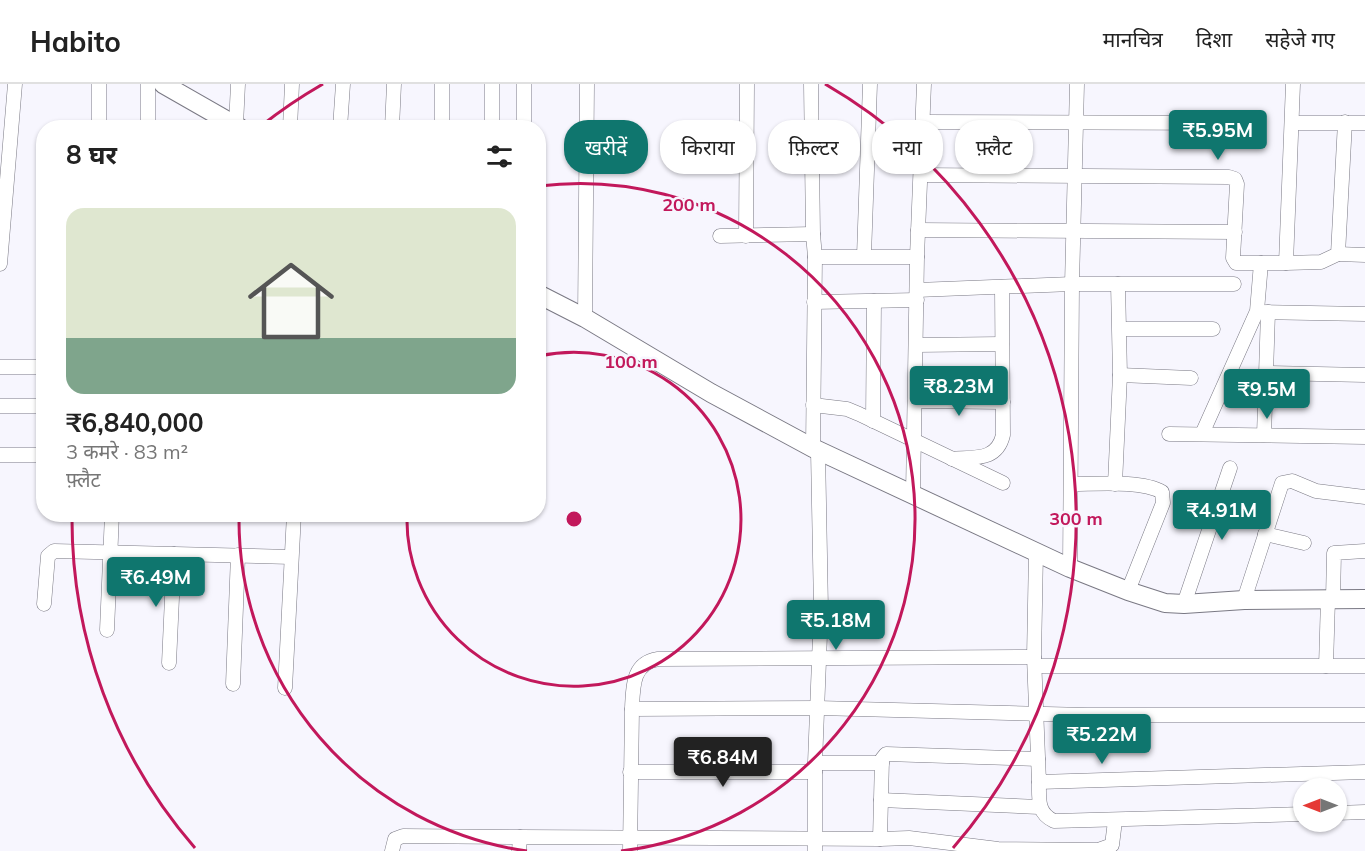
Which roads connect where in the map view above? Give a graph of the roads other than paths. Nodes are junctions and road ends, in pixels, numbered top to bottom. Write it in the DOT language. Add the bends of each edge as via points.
graph roads {
  1 [pos="15,84"];
  2 [pos="99,84"];
  3 [pos="148,84"];
  4 [pos="238,84"];
  5 [pos="292,84"];
  6 [pos="343,84"];
  7 [pos="394,84"];
  8 [pos="442,84"];
  9 [pos="492,84"];
  10 [pos="524,84"];
  11 [pos="586,84"];
  12 [pos="747,84"];
  13 [pos="811,84"];
  14 [pos="870,84"];
  15 [pos="924,84"];
  16 [pos="1077,84"];
  17 [pos="1293,84"];
  18 [pos="170,85"];
  19 [pos="99,120"];
  20 [pos="148,120"];
  21 [pos="228,120"];
  22 [pos="238,120"];
  23 [pos="290,120"];
  24 [pos="341,120"];
  25 [pos="392,120"];
  26 [pos="442,120"];
  27 [pos="492,120"];
  28 [pos="524,120"];
  29 [pos="923,120"];
  30 [pos="943,122"];
  31 [pos="1077,122"];
  32 [pos="1345,122"];
  33 [pos="1242,123"];
  34 [pos="1293,123"];
  35 [pos="1365,123"];
  36 [pos="6,126"];
  37 [pos="921,175"];
  38 [pos="1075,175"];
  39 [pos="918,230"];
  40 [pos="1072,230"];
  41 [pos="1235,232"];
  42 [pos="813,234"];
  43 [pos="720,236"];
  44 [pos="746,236"];
  45 [pos="1338,254"];
  46 [pos="1365,255"];
  47 [pos="815,256"];
  48 [pos="864,256"];
  49 [pos="917,257"];
  50 [pos="1262,263"];
  51 [pos="1286,263"];
  52 [pos="0,264"];
  53 [pos="1072,284"];
  54 [pos="1118,284"];
  55 [pos="1234,284"];
  56 [pos="1002,287"];
  57 [pos="917,295"];
  58 [pos="546,298"];
  59 [pos="874,301"];
  60 [pos="814,302"];
  61 [pos="1262,312"];
  62 [pos="1365,314"];
  63 [pos="585,318"];
  64 [pos="1121,329"];
  65 [pos="1213,329"];
  66 [pos="1002,344"];
  67 [pos="916,345"];
  68 [pos="0,367"];
  69 [pos="36,367"];
  70 [pos="1266,373"];
  71 [pos="1120,375"];
  72 [pos="1365,375"];
  73 [pos="1191,378"];
  74 [pos="915,401"];
  75 [pos="1003,402"];
  76 [pos="0,405"];
  77 [pos="813,405"];
  78 [pos="36,406"];
  79 [pos="873,421"];
  80 [pos="1169,434"];
  81 [pos="1202,434"];
  82 [pos="1264,435"];
  83 [pos="1365,437"];
  84 [pos="914,441"];
  85 [pos="815,450"];
  86 [pos="0,455"];
  87 [pos="36,455"];
  88 [pos="952,459"];
  89 [pos="1230,468"];
  90 [pos="1003,483"];
  91 [pos="1073,484"];
  92 [pos="1115,484"];
  93 [pos="913,493"];
  94 [pos="1365,497"];
  95 [pos="112,522"];
  96 [pos="293,522"];
  97 [pos="1265,534"];
  98 [pos="1304,543"];
  99 [pos="1365,550"];
  100 [pos="111,552"];
  101 [pos="1036,552"];
  102 [pos="174,554"];
  103 [pos="238,555"];
  104 [pos="291,557"];
  105 [pos="1070,568"];
  106 [pos="1128,591"];
  107 [pos="1331,599"];
  108 [pos="1365,599"];
  109 [pos="1244,600"];
  110 [pos="44,604"];
  111 [pos="1184,604"];
  112 [pos="107,630"];
  113 [pos="820,659"];
  114 [pos="1035,662"];
  115 [pos="169,663"];
  116 [pos="1326,666"];
  117 [pos="1365,666"];
  118 [pos="232,684"];
  119 [pos="285,688"];
  120 [pos="818,708"];
  121 [pos="632,709"];
  122 [pos="1037,713"];
  123 [pos="1365,715"];
  124 [pos="1038,759"];
  125 [pos="882,763"];
  126 [pos="815,767"];
  127 [pos="630,772"];
  128 [pos="1365,772"];
  129 [pos="1039,782"];
  130 [pos="881,801"];
  131 [pos="1040,807"];
  132 [pos="1365,812"];
  133 [pos="1347,813"];
  134 [pos="1293,814"];
  135 [pos="1115,821"];
  136 [pos="630,836"];
  137 [pos="816,837"];
  138 [pos="880,838"];
  139 [pos="520,844"];
  140 [pos="959,849"];
  141 [pos="998,850"];
  142 [pos="392,851"];
  143 [pos="630,851"];
  144 [pos="816,851"];
  145 [pos="1043,851"];
  1 -- 36 [label="street"];
  2 -- 19 [label="street"];
  3 -- 20 [label="street"];
  4 -- 22 [label="street"];
  5 -- 23 [label="street"];
  6 -- 24 [label="street"];
  7 -- 25 [label="street"];
  8 -- 26 [label="street"];
  9 -- 27 [label="street"];
  10 -- 28 [label="street"];
  11 -- 63 [label="street"];
  12 -- 44 [label="street"];
  13 -- 42 [label="street"];
  14 -- 48 [label="street"];
  15 -- 29 [label="street"];
  16 -- 31 [label="street"];
  17 -- 34 [label="street"];
  18 -- 21 [label="street"];
  30 -- 31 [label="street"];
  31 -- 33 [label="street"];
  31 -- 38 [label="street"];
  32 -- 34 [label="street"];
  32 -- 35 [label="street"];
  32 -- 45 [label="street"];
  34 -- 51 [label="street"];
  36 -- 52 [label="street"];
  37 -- 38 [label="street"];
  37 -- 39 [label="street"];
  38 -- 40 [label="street"];
  38 -- 41 [label="street" via="1235,179"];
  39 -- 40 [label="street"];
  39 -- 49 [label="street"];
  40 -- 41 [label="street"];
  40 -- 53 [label="street"];
  41 -- 50 [label="street" via="1236,263"];
  42 -- 44 [label="street"];
  42 -- 47 [label="street"];
  43 -- 44 [label="street"];
  45 -- 46 [label="street"];
  45 -- 51 [label="street" via="1321,262"];
  47 -- 48 [label="street"];
  47 -- 60 [label="street"];
  48 -- 49 [label="street"];
  49 -- 57 [label="street"];
  50 -- 51 [label="street"];
  50 -- 61 [label="street"];
  53 -- 54 [label="street"];
  53 -- 56 [label="street"];
  53 -- 91 [label="street"];
  54 -- 55 [label="street"];
  54 -- 64 [label="street"];
  56 -- 57 [label="street"];
  56 -- 66 [label="street"];
  57 -- 59 [label="street"];
  57 -- 67 [label="street"];
  58 -- 63 [label="street"];
  59 -- 60 [label="street"];
  59 -- 79 [label="street"];
  60 -- 77 [label="street"];
  61 -- 62 [label="street"];
  61 -- 70 [label="street"];
  61 -- 81 [label="street"];
  63 -- 85 [label="street"];
  64 -- 65 [label="street"];
  64 -- 71 [label="street"];
  66 -- 67 [label="street"];
  66 -- 75 [label="street"];
  67 -- 74 [label="street"];
  68 -- 69 [label="street"];
  70 -- 72 [label="street"];
  70 -- 82 [label="street"];
  71 -- 73 [label="street"];
  71 -- 92 [label="street"];
  74 -- 75 [label="street"];
  74 -- 84 [label="street"];
  75 -- 88 [label="street" via="1003,435 994,454"];
  76 -- 78 [label="street"];
  77 -- 79 [label="street" via="847,409"];
  77 -- 85 [label="street"];
  79 -- 84 [label="street"];
  80 -- 81 [label="street"];
  81 -- 82 [label="street"];
  82 -- 83 [label="street"];
  84 -- 88 [label="street"];
  84 -- 93 [label="street"];
  85 -- 93 [label="street"];
  85 -- 113 [label="street"];
  86 -- 87 [label="street"];
  88 -- 90 [label="street"];
  89 -- 111 [label="street"];
  91 -- 92 [label="street"];
  91 -- 105 [label="street"];
  92 -- 106 [label="street" via="1155,488 1164,497"];
  93 -- 101 [label="street"];
  94 -- 97 [label="street" via="1339,496 1287,481 1279,488"];
  95 -- 100 [label="street"];
  96 -- 104 [label="street"];
  97 -- 98 [label="street"];
  97 -- 109 [label="street"];
  99 -- 107 [label="street" via="1334,553"];
  100 -- 102 [label="street"];
  100 -- 110 [label="street" via="50,552"];
  100 -- 112 [label="street"];
  101 -- 105 [label="street"];
  101 -- 114 [label="street"];
  102 -- 103 [label="street"];
  102 -- 115 [label="street"];
  103 -- 104 [label="street"];
  103 -- 118 [label="street"];
  104 -- 119 [label="street"];
  105 -- 106 [label="street"];
  106 -- 111 [label="street" via="1166,603"];
  107 -- 108 [label="street"];
  107 -- 109 [label="street"];
  107 -- 116 [label="street"];
  109 -- 111 [label="street"];
  113 -- 114 [label="street"];
  113 -- 120 [label="street"];
  113 -- 121 [label="street" via="646,660 637,670"];
  114 -- 116 [label="street"];
  114 -- 122 [label="street"];
  116 -- 117 [label="street"];
  120 -- 121 [label="street"];
  120 -- 122 [label="street"];
  120 -- 126 [label="street"];
  121 -- 127 [label="street"];
  122 -- 123 [label="street"];
  122 -- 124 [label="street"];
  124 -- 125 [label="street" via="886,754"];
  124 -- 129 [label="street"];
  125 -- 126 [label="street"];
  125 -- 130 [label="street"];
  126 -- 127 [label="street"];
  126 -- 137 [label="street"];
  127 -- 136 [label="street"];
  128 -- 129 [label="street"];
  129 -- 131 [label="street"];
  130 -- 131 [label="street"];
  130 -- 138 [label="street"];
  131 -- 135 [label="street" via="1045,817 1054,821"];
  132 -- 133 [label="street"];
  134 -- 135 [label="street"];
  135 -- 145 [label="street" via="1114,840 1107,848"];
  136 -- 137 [label="street"];
  136 -- 139 [label="street"];
  136 -- 143 [label="street"];
  137 -- 138 [label="street"];
  137 -- 144 [label="street"];
  138 -- 140 [label="street" via="928,840"];
  139 -- 142 [label="street" via="403,836 395,839"];
  140 -- 141 [label="street"];
  141 -- 145 [label="street"];
}
